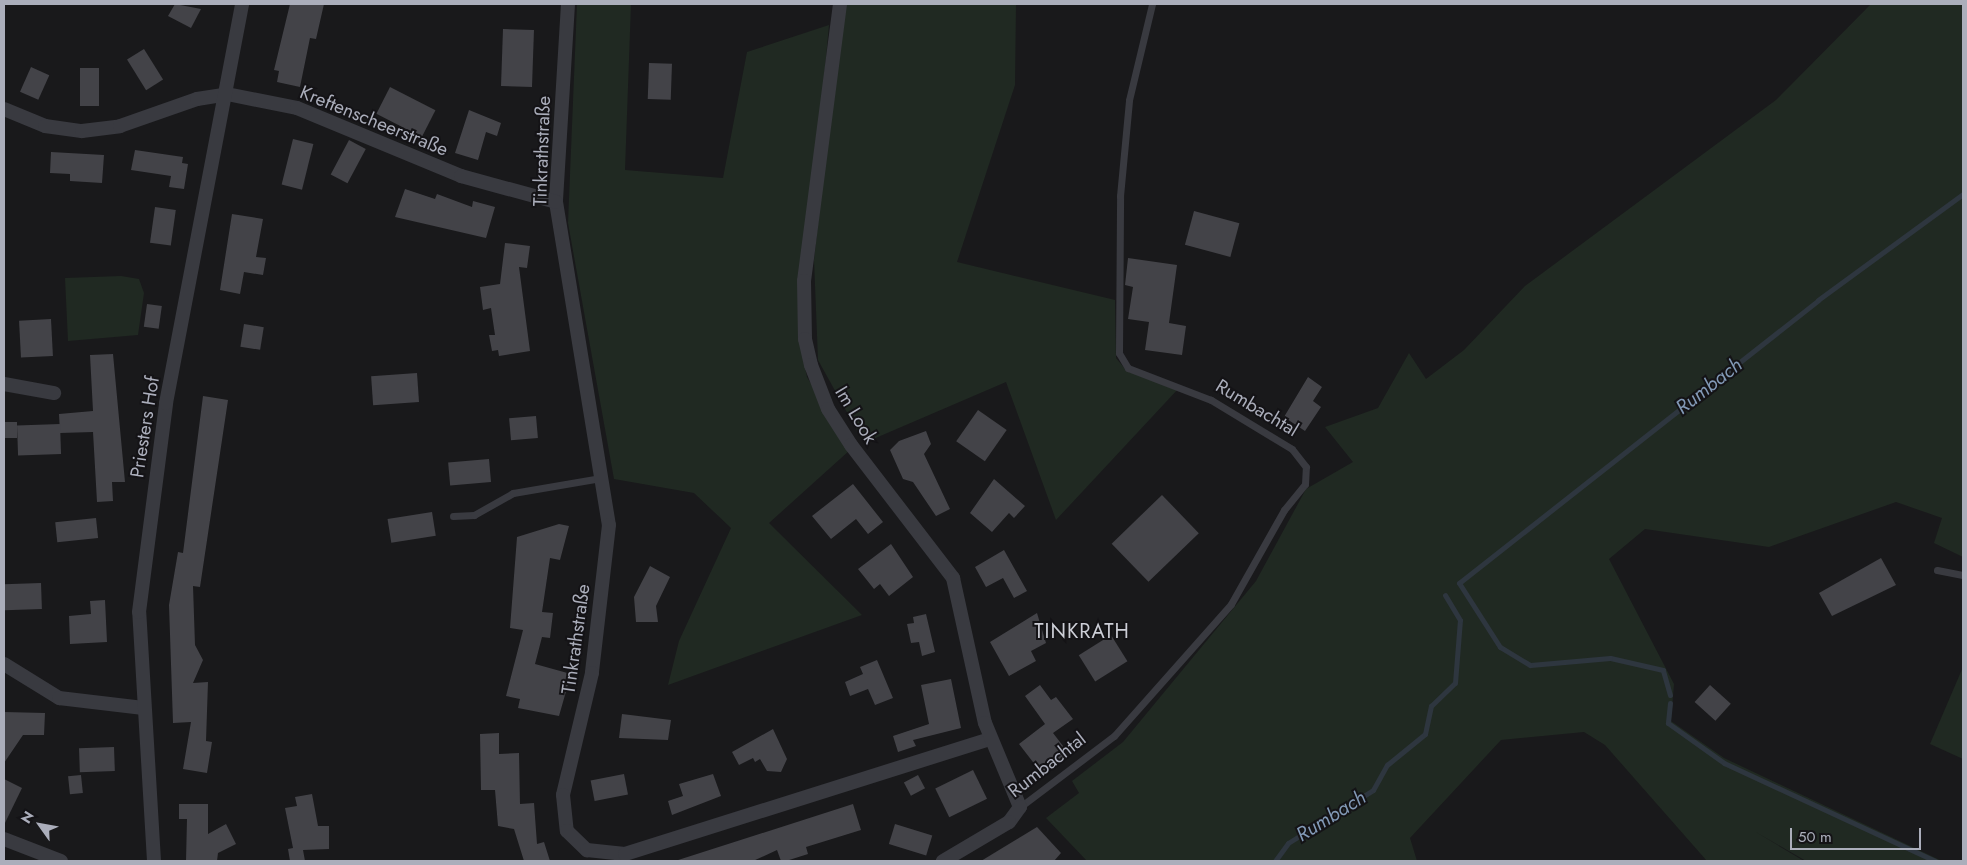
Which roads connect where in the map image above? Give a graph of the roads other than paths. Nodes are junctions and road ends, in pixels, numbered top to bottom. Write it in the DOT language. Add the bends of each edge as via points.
graph roads {
  1 [pos="242,4"];
  2 [pos="568,4"];
  3 [pos="840,4"];
  4 [pos="1152,4"];
  5 [pos="226,94"];
  6 [pos="4,109"];
  7 [pos="556,202"];
  8 [pos="4,384"];
  9 [pos="54,393"];
  10 [pos="601,478"];
  11 [pos="453,516"];
  12 [pos="1937,570"];
  13 [pos="1963,575"];
  14 [pos="4,664"];
  15 [pos="143,708"];
  16 [pos="990,739"];
  17 [pos="1020,807"];
  18 [pos="4,839"];
  19 [pos="62,861"];
  20 [pos="154,861"];
  21 [pos="943,861"];
  1 -- 5 [label="street, Priesters Hof"];
  2 -- 7 [label="street, Tinkrathstraße"];
  3 -- 16 [label="street, Im Look" via="804,281 805,338 828,409 862,460 953,578"];
  4 -- 17 [label="lane, Rumbachtal" via="1129,100 1120,196 1119,353 1128,368 1211,400 1292,449 1306,467 1305,484 1224,612 1114,736"];
  5 -- 6 [label="street, Kreftenscheerstraße" via="197,99 120,126 82,131 45,126"];
  5 -- 7 [label="street, Kreftenscheerstraße" via="297,108 460,176"];
  5 -- 15 [label="street, Priesters Hof" via="155,474 139,612"];
  7 -- 10 [label="street, Tinkrathstraße"];
  8 -- 9 [label="street"];
  10 -- 11 [label="lane" via="513,493 474,515"];
  10 -- 16 [label="street, Tinkrathstraße" via="609,525 592,673 562,802 567,831 578,845 596,854 625,854"];
  12 -- 13 [label="lane"];
  14 -- 15 [label="street" via="59,698"];
  15 -- 20 [label="street, Priesters Hof"];
  16 -- 17 [label="street, Im Look"];
  17 -- 21 [label="street, Rumbachtal" via="1009,822"];
  18 -- 19 [label="street"];
}
